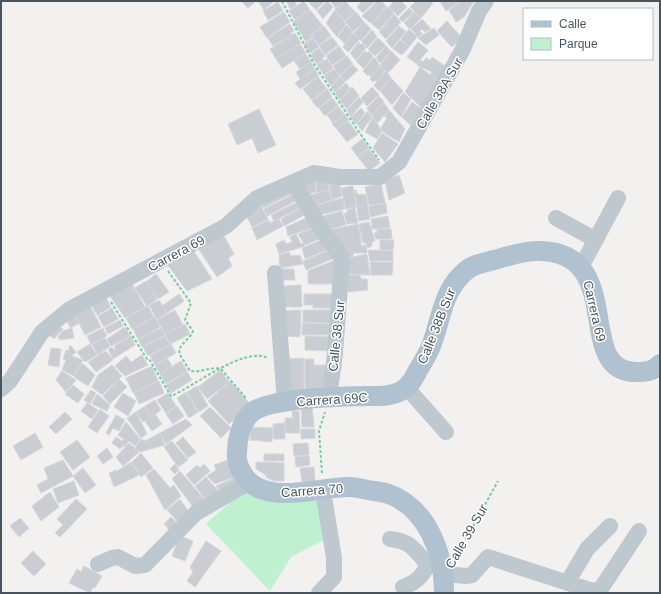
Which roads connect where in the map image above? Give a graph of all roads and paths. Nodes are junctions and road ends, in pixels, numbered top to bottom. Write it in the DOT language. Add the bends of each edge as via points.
graph roads {
  1 [pos="282,1"];
  2 [pos="486,1"];
  3 [pos="384,174"];
  4 [pos="293,182"];
  5 [pos="618,198"];
  6 [pos="556,218"];
  7 [pos="596,240"];
  8 [pos="540,251"];
  9 [pos="160,261"];
  10 [pos="581,267"];
  11 [pos="275,273"];
  12 [pos="105,290"];
  13 [pos="654,368"];
  14 [pos="221,369"];
  15 [pos="284,370"];
  16 [pos="407,388"];
  17 [pos="1,389"];
  18 [pos="329,398"];
  19 [pos="285,402"];
  20 [pos="256,411"];
  21 [pos="446,432"];
  22 [pos="498,481"];
  23 [pos="248,482"];
  24 [pos="323,491"];
  25 [pos="610,526"];
  26 [pos="639,532"];
  27 [pos="390,539"];
  28 [pos="98,564"];
  29 [pos="438,568"];
  30 [pos="567,583"];
  31 [pos="403,587"];
  32 [pos="319,593"];
  33 [pos="444,593"];
  1 -- 3 [label="path" via="314,64"];
  2 -- 3 [label="street, Calle 38A Sur" via="462,51 399,162"];
  3 -- 4 [label="street, Carrera 69" via="339,178 314,173"];
  4 -- 9 [label="street, Carrera 69" via="257,198 226,226"];
  4 -- 18 [label="street, Calle 38 Sur" via="342,258"];
  5 -- 7 [label="street"];
  6 -- 7 [label="street"];
  7 -- 10 [label="street"];
  8 -- 10 [label="main road, Carrera 69" via="571,259"];
  8 -- 16 [label="main road, Calle 38B Sur" via="517,253 470,268 454,282 444,300 431,346"];
  9 -- 12 [label="street, Carrera 69"];
  9 -- 14 [label="path" via="191,304 185,320 193,331 191,337 181,346 180,355 190,371"];
  10 -- 13 [label="main road, Carrera 69" via="593,288 601,343 609,357 624,370"];
  11 -- 15 [label="street"];
  12 -- 14 [label="path" via="171,396"];
  12 -- 17 [label="street, Carrera 69" via="70,309 42,332 10,382"];
  14 -- 15 [label="path" via="243,359 262,355"];
  14 -- 20 [label="path"];
  15 -- 19 [label="street"];
  16 -- 18 [label="main road, Carrera 69C" via="394,395"];
  16 -- 21 [label="street"];
  18 -- 19 [label="main road, Carrera 69C"];
  18 -- 24 [label="path" via="319,431"];
  19 -- 20 [label="main road, Carrera 69C" via="266,405"];
  20 -- 23 [label="main road" via="250,414 239,433 236,455"];
  22 -- 29 [label="path, Calle 39 Sur" via="455,559"];
  23 -- 24 [label="main road, Carrera 70" via="261,489 275,492"];
  23 -- 28 [label="street" via="196,513 145,565 135,566 118,557"];
  24 -- 29 [label="main road, Carrera 70" via="350,487 387,494 402,502 420,516 438,549"];
  24 -- 32 [label="street" via="334,558 334,578"];
  25 -- 30 [label="street" via="587,549"];
  26 -- 30 [label="street" via="602,587 590,590"];
  27 -- 29 [label="street" via="408,544"];
  29 -- 30 [label="street" via="466,576 472,575 488,557"];
  29 -- 31 [label="street"];
  29 -- 33 [label="main road, Calle 39 Sur"];
}
